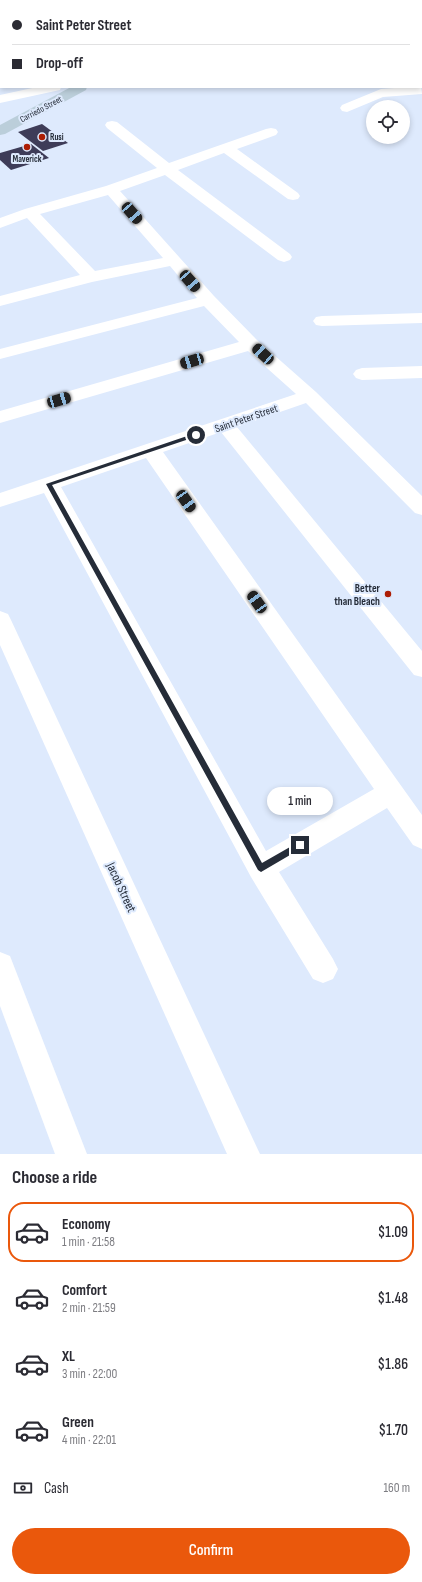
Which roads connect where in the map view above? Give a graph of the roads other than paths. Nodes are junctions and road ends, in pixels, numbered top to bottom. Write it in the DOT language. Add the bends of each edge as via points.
graph roads {
  1 [pos="50,88"];
  2 [pos="79,88"];
  3 [pos="422,90"];
  4 [pos="0,99"];
  5 [pos="347,108"];
  6 [pos="112,125"];
  7 [pos="0,130"];
  8 [pos="271,132"];
  9 [pos="226,148"];
  10 [pos="167,169"];
  11 [pos="111,189"];
  12 [pos="293,196"];
  13 [pos="30,212"];
  14 [pos="0,223"];
  15 [pos="284,257"];
  16 [pos="173,261"];
  17 [pos="91,277"];
  18 [pos="3,295"];
  19 [pos="208,300"];
  20 [pos="422,318"];
  21 [pos="322,321"];
  22 [pos="251,344"];
  23 [pos="0,354"];
  24 [pos="422,372"];
  25 [pos="362,374"];
  26 [pos="309,396"];
  27 [pos="0,418"];
  28 [pos="226,425"];
  29 [pos="151,450"];
  30 [pos="49,484"];
  31 [pos="0,500"];
  32 [pos="422,508"];
  33 [pos="0,620"];
  34 [pos="422,668"];
  35 [pos="390,793"];
  36 [pos="422,837"];
  37 [pos="261,868"];
  38 [pos="0,966"];
  39 [pos="323,969"];
  40 [pos="71,1154"];
  41 [pos="244,1154"];
  1 -- 4 [label="street"];
  2 -- 7 [label="main road, Carriedo Street"];
  3 -- 5 [label="street" via="381,93"];
  6 -- 10 [label="street"];
  8 -- 9 [label="street"];
  9 -- 10 [label="street"];
  9 -- 12 [label="street"];
  10 -- 11 [label="street"];
  10 -- 15 [label="street"];
  11 -- 13 [label="street"];
  11 -- 16 [label="street"];
  13 -- 14 [label="street"];
  13 -- 17 [label="street"];
  16 -- 17 [label="street"];
  16 -- 19 [label="street"];
  17 -- 18 [label="street"];
  19 -- 22 [label="street"];
  19 -- 23 [label="street"];
  20 -- 21 [label="street"];
  22 -- 26 [label="street"];
  22 -- 27 [label="street"];
  24 -- 25 [label="street"];
  26 -- 28 [label="street, Saint Peter Street"];
  26 -- 32 [label="street"];
  28 -- 29 [label="street, Saint Peter Street"];
  28 -- 34 [label="street"];
  29 -- 30 [label="street, Saint Peter Street"];
  29 -- 35 [label="street"];
  30 -- 31 [label="street, Saint Peter Street"];
  30 -- 37 [label="street"];
  33 -- 41 [label="street, Jacob Street"];
  35 -- 36 [label="street"];
  35 -- 37 [label="street"];
  37 -- 39 [label="street"];
  38 -- 40 [label="street"];
}
